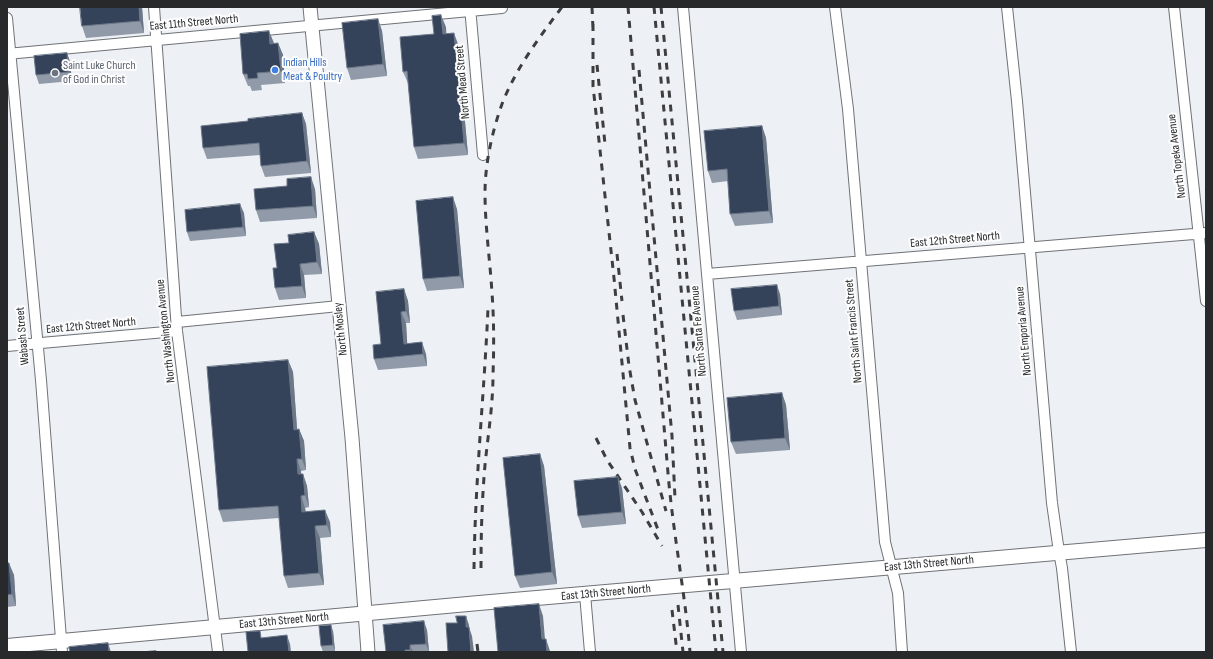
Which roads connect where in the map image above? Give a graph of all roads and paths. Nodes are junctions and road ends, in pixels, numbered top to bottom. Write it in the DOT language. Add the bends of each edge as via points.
graph roads {
  1 [pos="154,7"];
  2 [pos="310,7"];
  3 [pos="683,7"];
  4 [pos="834,7"];
  5 [pos="1007,7"];
  6 [pos="1174,7"];
  7 [pos="502,8"];
  8 [pos="470,9"];
  9 [pos="7,18"];
  10 [pos="311,25"];
  11 [pos="157,40"];
  12 [pos="9,54"];
  13 [pos="483,155"];
  14 [pos="1203,233"];
  15 [pos="1030,247"];
  16 [pos="861,261"];
  17 [pos="707,274"];
  18 [pos="1206,301"];
  19 [pos="339,306"];
  20 [pos="177,327"];
  21 [pos="37,343"];
  22 [pos="7,346"];
  23 [pos="1206,540"];
  24 [pos="1059,552"];
  25 [pos="892,567"];
  26 [pos="734,581"];
  27 [pos="585,594"];
  28 [pos="365,614"];
  29 [pos="216,628"];
  30 [pos="7,646"];
  31 [pos="61,647"];
  32 [pos="218,652"];
  33 [pos="368,652"];
  34 [pos="590,652"];
  35 [pos="741,652"];
  36 [pos="902,652"];
  37 [pos="1071,652"];
  1 -- 11 [label="street, North Washington Avenue"];
  2 -- 10 [label="street, North Mosley"];
  3 -- 17 [label="street, North Santa Fe Avenue"];
  4 -- 16 [label="street, North Saint Francis Street" via="848,110"];
  5 -- 15 [label="street, North Emporia Avenue"];
  6 -- 14 [label="street, North Topeka Avenue" via="1191,174"];
  7 -- 8 [label="street, East 11th Street North"];
  8 -- 10 [label="street, East 11th Street North"];
  8 -- 13 [label="street, North Mead Street"];
  9 -- 12 [label="street, Wabash Street"];
  10 -- 11 [label="street, East 11th Street North"];
  10 -- 19 [label="street, North Mosley"];
  11 -- 12 [label="street, East 11th Street North"];
  11 -- 20 [label="street, North Washington Avenue"];
  12 -- 21 [label="street, Wabash Street"];
  14 -- 15 [label="street, East 12th Street North"];
  14 -- 18 [label="street, North Topeka Avenue"];
  15 -- 16 [label="street, East 12th Street North"];
  15 -- 24 [label="street, North Emporia Avenue" via="1052,503"];
  16 -- 17 [label="street, East 12th Street North"];
  16 -- 25 [label="street, North Saint Francis Street" via="885,542"];
  17 -- 26 [label="street, North Santa Fe Avenue"];
  19 -- 20 [label="street, East 12th Street North"];
  19 -- 28 [label="street, North Mosley"];
  20 -- 21 [label="street, East 12th Street North"];
  20 -- 29 [label="street, North Washington Avenue"];
  21 -- 22 [label="street, East 12th Street North"];
  21 -- 31 [label="street, Wabash Street"];
  23 -- 24 [label="main road, East 13th Street North"];
  24 -- 25 [label="main road, East 13th Street North"];
  24 -- 37 [label="street, North Emporia Avenue"];
  25 -- 26 [label="main road, East 13th Street North"];
  25 -- 36 [label="street, North Saint Francis Street" via="898,593"];
  26 -- 27 [label="main road, East 13th Street North"];
  26 -- 35 [label="street, North Santa Fe Avenue"];
  27 -- 28 [label="main road, East 13th Street North"];
  27 -- 34 [label="street"];
  28 -- 29 [label="main road, East 13th Street North"];
  28 -- 33 [label="street, North Mosley"];
  29 -- 31 [label="main road, East 13th Street North"];
  29 -- 32 [label="street, North Washington Avenue"];
  30 -- 31 [label="main road, East 13th Street North"];
}
